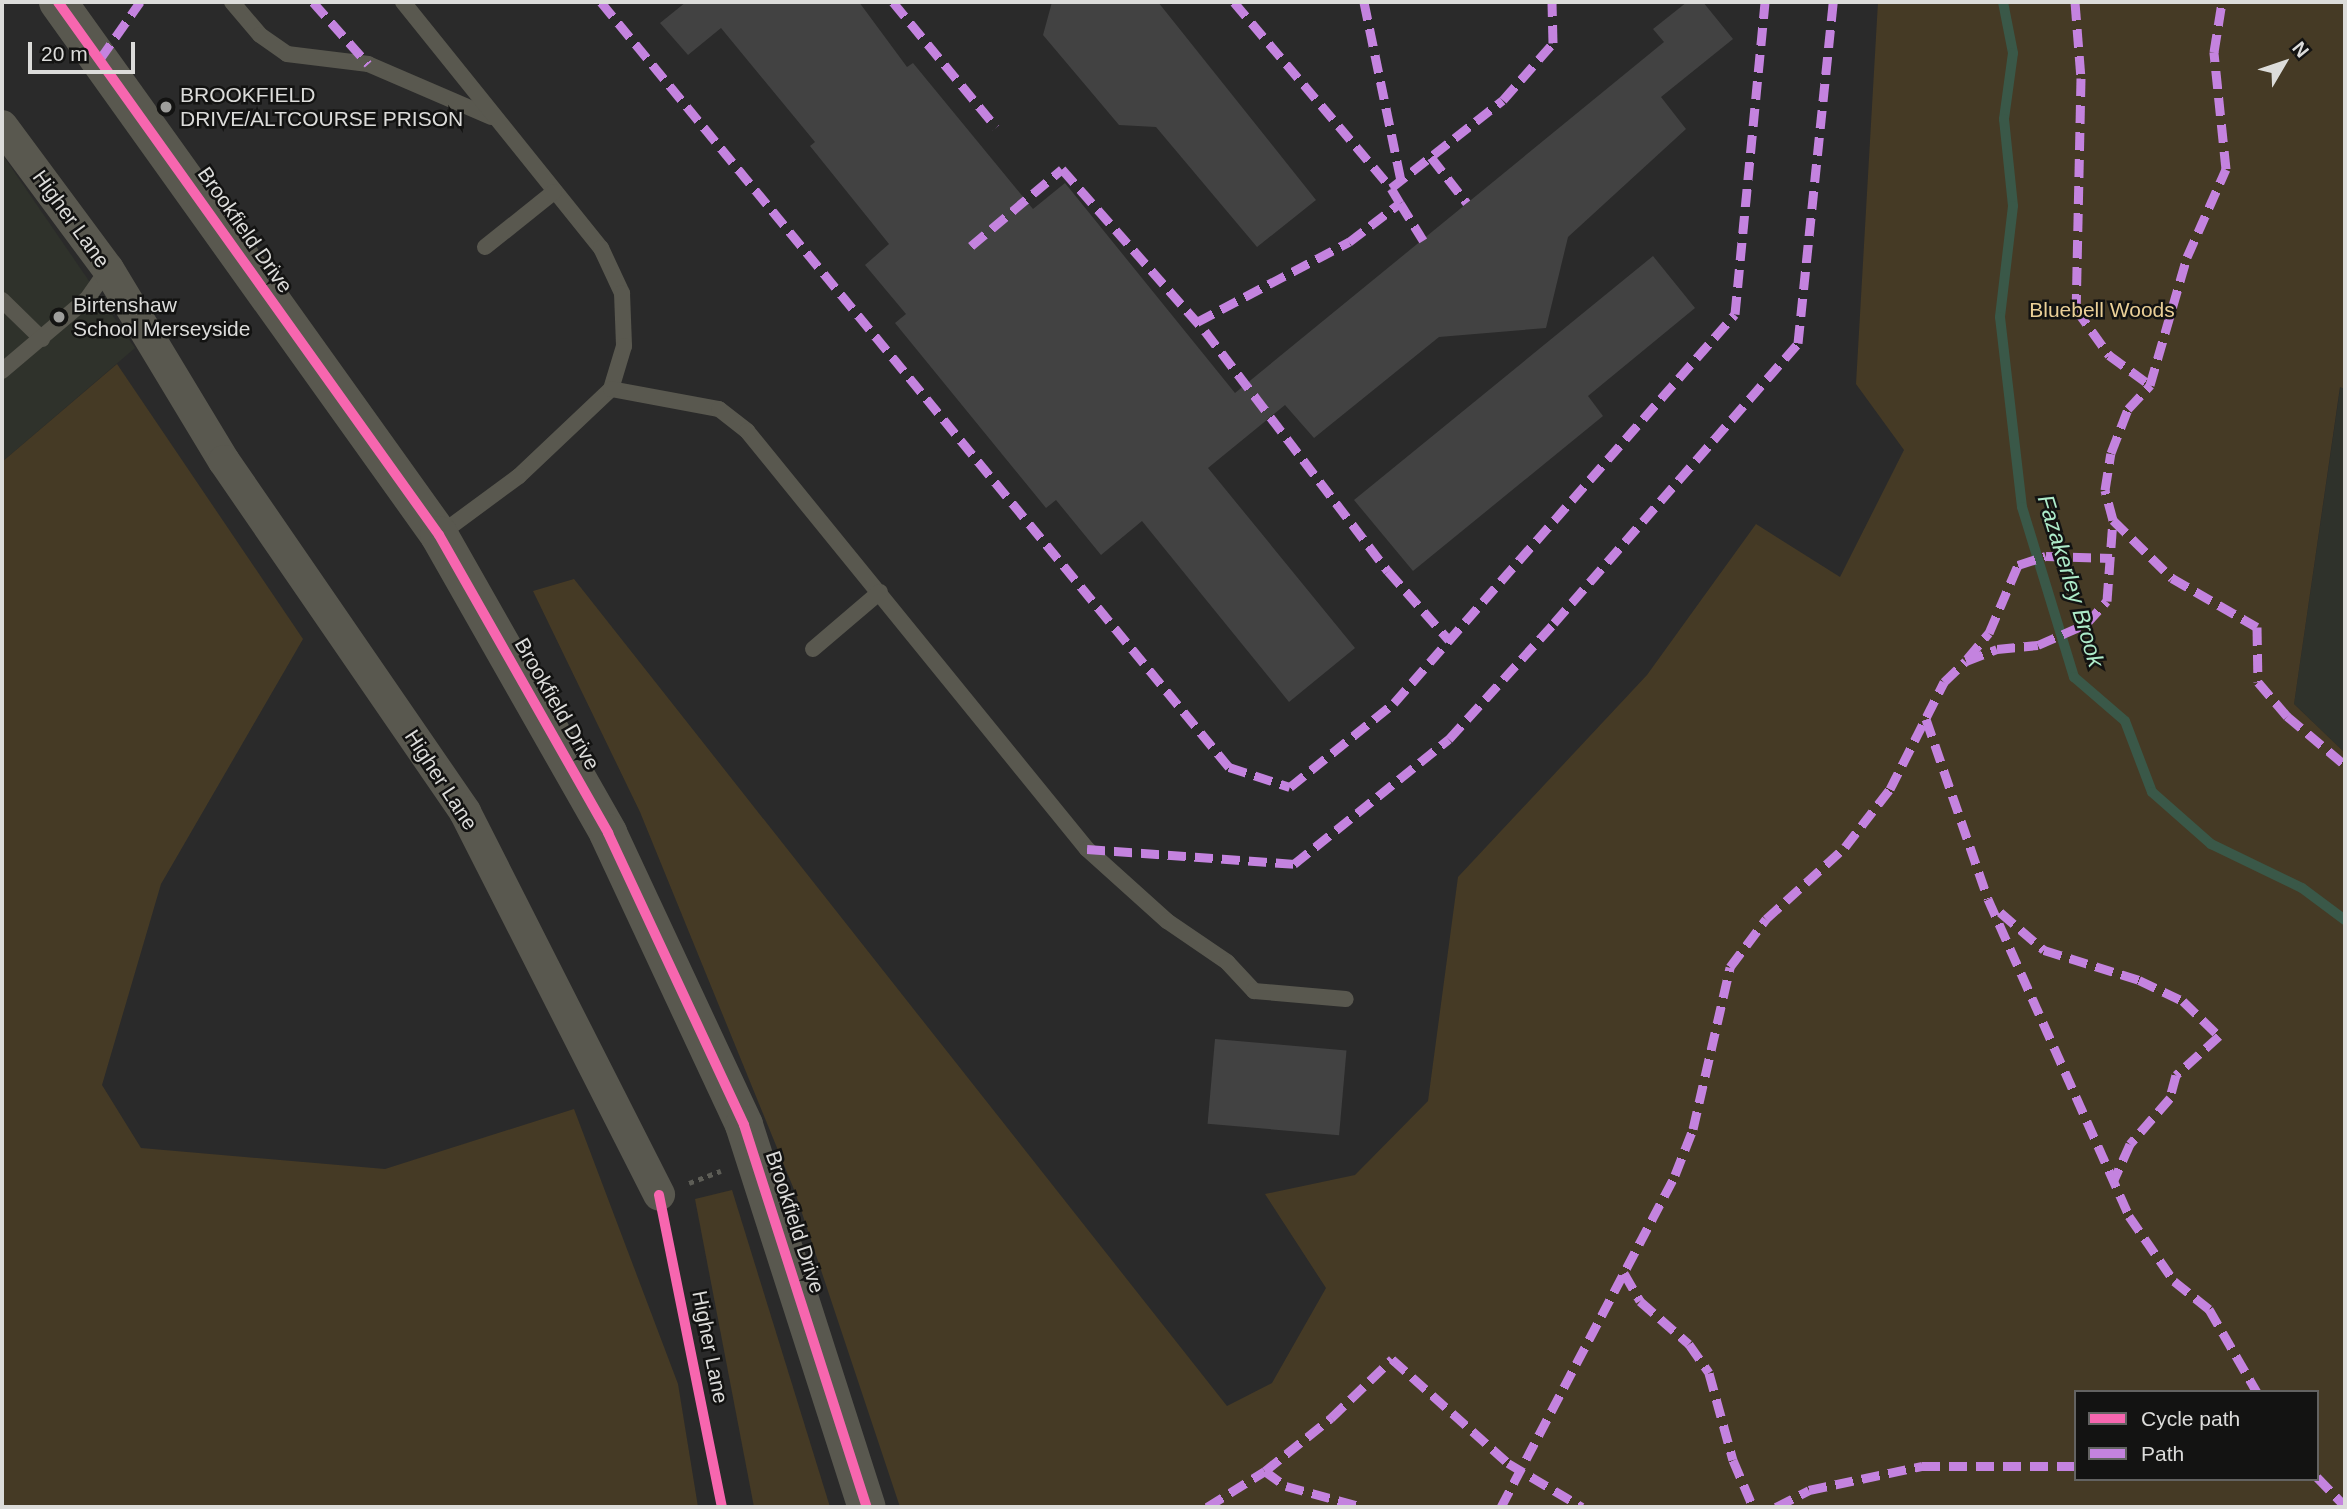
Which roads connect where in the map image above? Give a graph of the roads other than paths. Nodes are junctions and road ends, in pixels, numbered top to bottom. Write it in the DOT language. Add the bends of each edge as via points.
graph roads {
  1 [pos="58,2"];
  2 [pos="232,2"];
  3 [pos="403,2"];
  4 [pos="493,118"];
  5 [pos="2,126"];
  6 [pos="554,192"];
  7 [pos="485,247"];
  8 [pos="108,268"];
  9 [pos="2,300"];
  10 [pos="42,339"];
  11 [pos="2,371"];
  12 [pos="611,389"];
  13 [pos="439,535"];
  14 [pos="880,592"];
  15 [pos="813,649"];
  16 [pos="1346,999"];
  17 [pos="659,1195"];
  18 [pos="867,1507"];
  1 -- 13 [label="street, Brookfield Drive"];
  2 -- 4 [label="lane" via="260,35 287,54 368,64"];
  3 -- 4 [label="lane"];
  4 -- 6 [label="lane"];
  5 -- 8 [label="street, Higher Lane"];
  6 -- 7 [label="lane"];
  6 -- 12 [label="lane" via="601,248 622,293 624,346"];
  8 -- 10 [label="lane" via="87,299"];
  8 -- 17 [label="street, Higher Lane" via="224,461 465,812"];
  9 -- 10 [label="lane"];
  10 -- 11 [label="lane"];
  12 -- 13 [label="lane" via="519,475"];
  12 -- 14 [label="lane" via="719,409 747,431"];
  13 -- 18 [label="street, Brookfield Drive" via="608,833 755,1158"];
  14 -- 15 [label="lane"];
  14 -- 16 [label="lane" via="1087,849 1167,921 1227,962 1254,991"];
}
